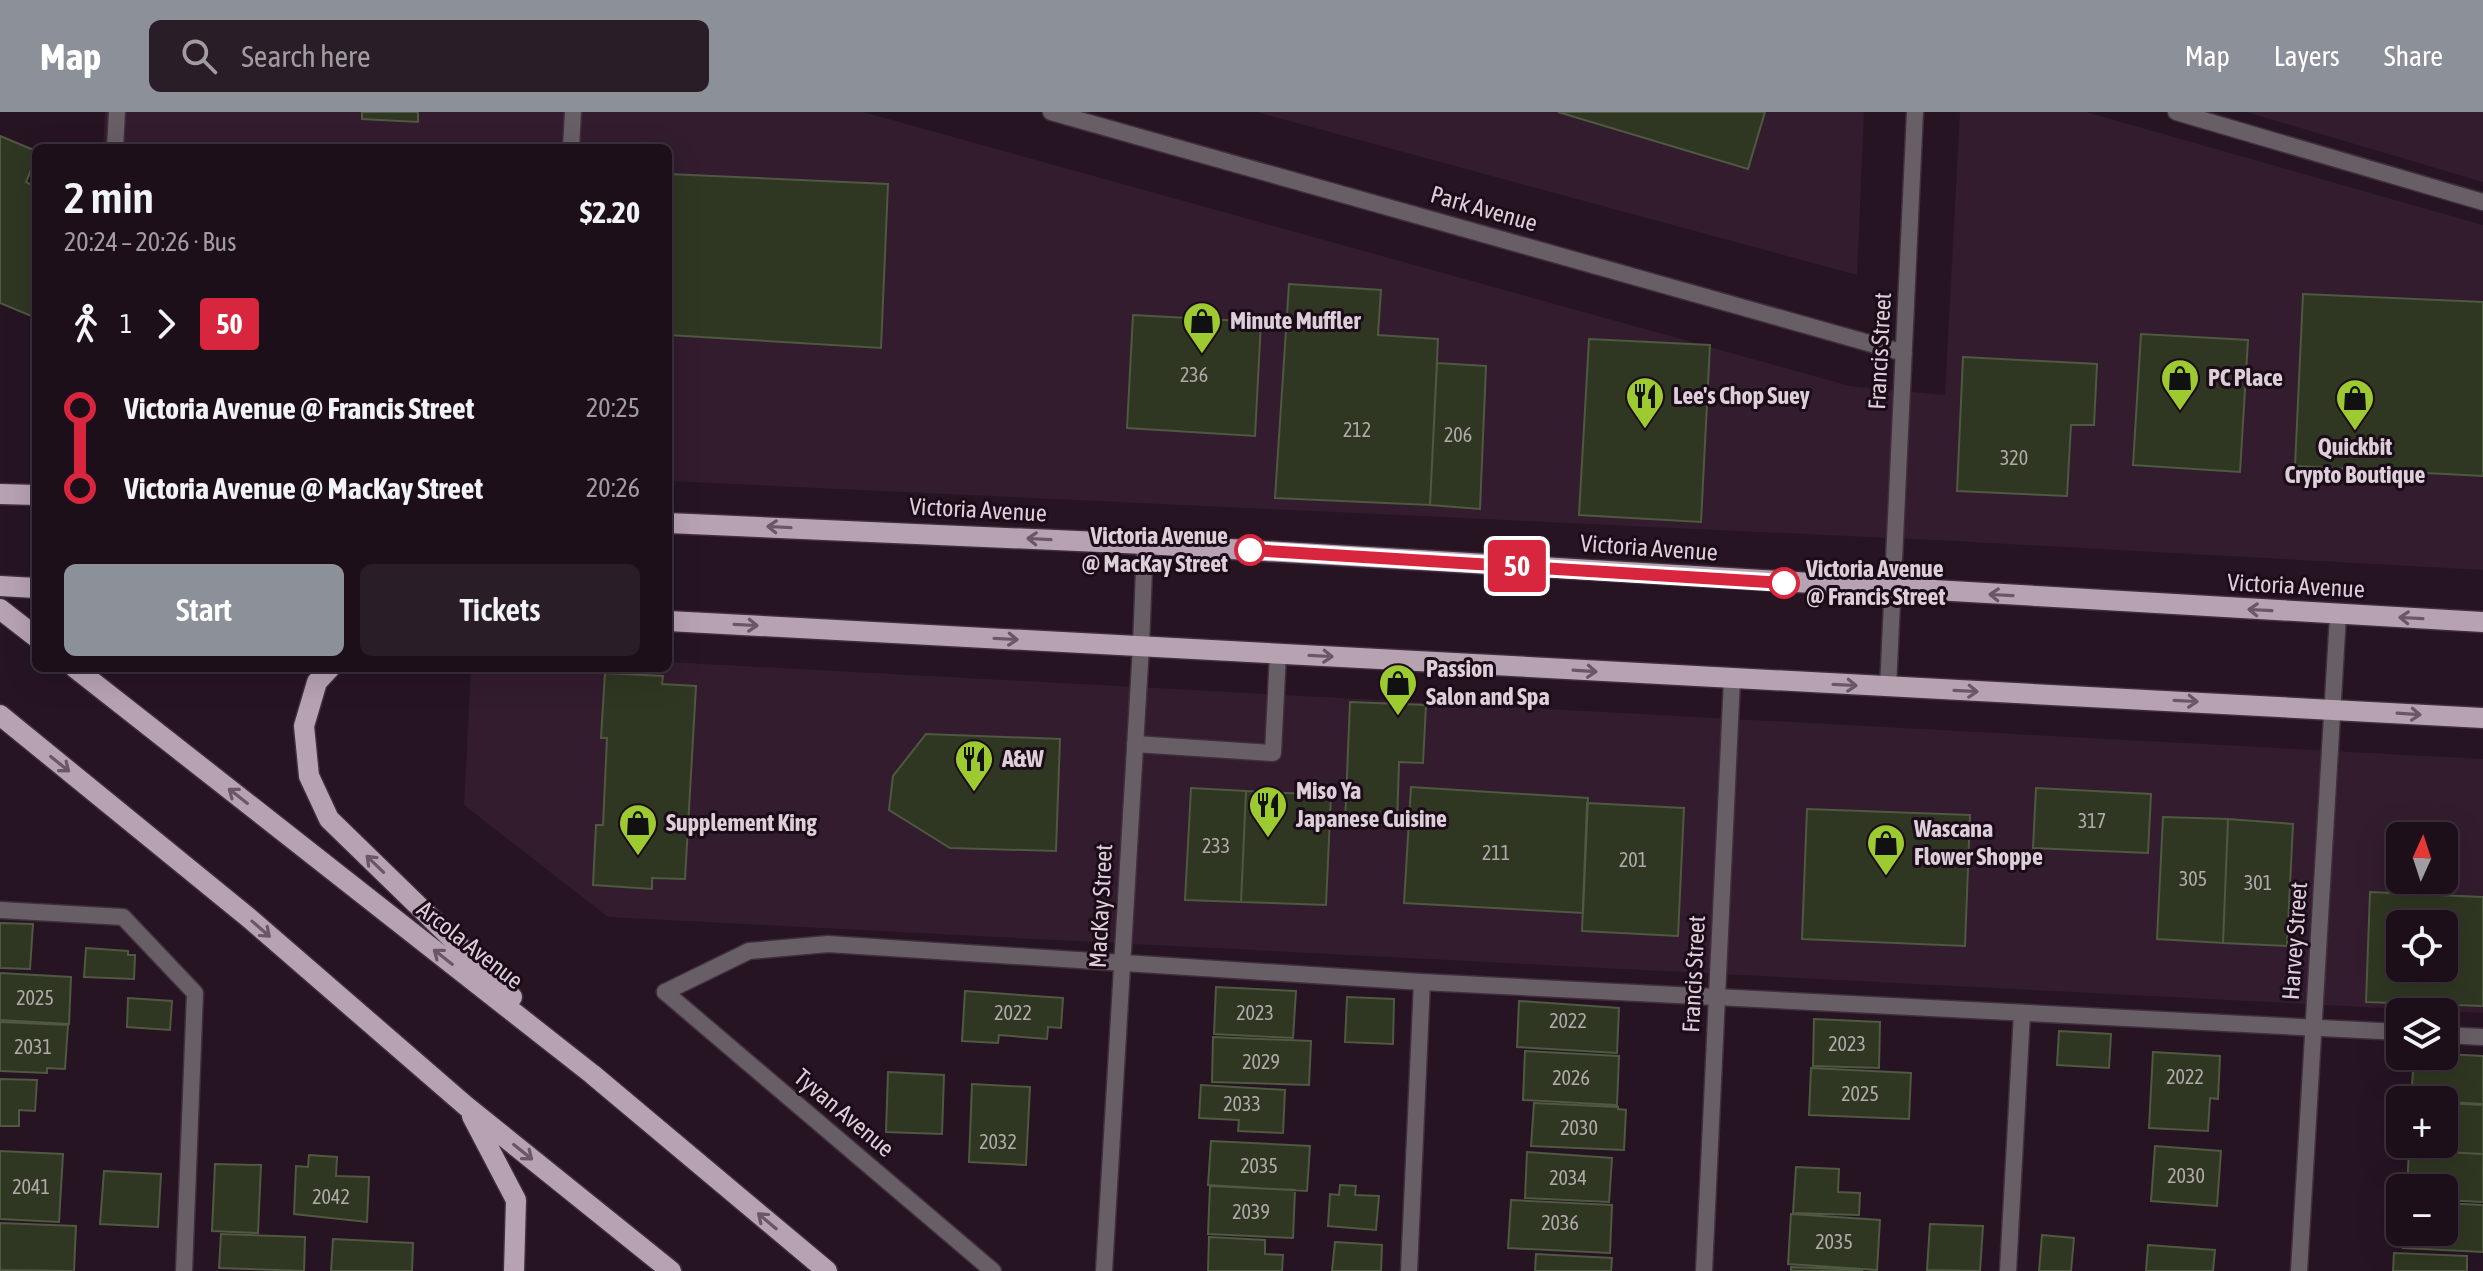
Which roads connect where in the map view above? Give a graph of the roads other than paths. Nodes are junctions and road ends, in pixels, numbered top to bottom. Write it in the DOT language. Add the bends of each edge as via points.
graph roads {
  1 [pos="117,112"];
  2 [pos="573,112"];
  3 [pos="1051,112"];
  4 [pos="1915,112"];
  5 [pos="2176,112"];
  6 [pos="115,144"];
  7 [pos="571,144"];
  8 [pos="2483,202"];
  9 [pos="1904,353"];
  10 [pos="0,494"];
  11 [pos="32,495"];
  12 [pos="672,523"];
  13 [pos="1145,544"];
  14 [pos="0,586"];
  15 [pos="32,588"];
  16 [pos="1893,589"];
  17 [pos="0,609"];
  18 [pos="2338,615"];
  19 [pos="672,621"];
  20 [pos="2483,622"];
  21 [pos="32,634"];
  22 [pos="1141,646"];
  23 [pos="1278,653"];
  24 [pos="80,672"];
  25 [pos="326,672"];
  26 [pos="1732,680"];
  27 [pos="1888,688"];
  28 [pos="2334,709"];
  29 [pos="0,715"];
  30 [pos="2483,718"];
  31 [pos="1135,744"];
  32 [pos="0,910"];
  33 [pos="1122,965"];
  34 [pos="1422,982"];
  35 [pos="1716,998"];
  36 [pos="2022,1013"];
  37 [pos="2314,1026"];
  38 [pos="2386,1031"];
  39 [pos="2458,1036"];
  40 [pos="2483,1037"];
  41 [pos="592,1074"];
  42 [pos="466,1106"];
  43 [pos="184,1271"];
  44 [pos="514,1271"];
  45 [pos="671,1271"];
  46 [pos="827,1271"];
  47 [pos="993,1271"];
  48 [pos="1104,1271"];
  49 [pos="1409,1271"];
  50 [pos="1704,1271"];
  51 [pos="2008,1271"];
  52 [pos="2299,1271"];
  1 -- 6 [label="street"];
  2 -- 7 [label="street"];
  3 -- 9 [label="street, Park Avenue"];
  4 -- 9 [label="street, Francis Street"];
  5 -- 8 [label="street"];
  9 -- 16 [label="street, Francis Street"];
  10 -- 11 [label="main road"];
  13 -- 12 [label="main road, Victoria Avenue, one-way"];
  13 -- 16 [label="main road, Victoria Avenue"];
  13 -- 22 [label="street, MacKay Street"];
  14 -- 15 [label="main road"];
  18 -- 16 [label="main road, Victoria Avenue, one-way"];
  16 -- 27 [label="street, Francis Street"];
  17 -- 21 [label="main road"];
  20 -- 18 [label="main road, Victoria Avenue, one-way"];
  18 -- 28 [label="street, Harvey Street"];
  19 -- 22 [label="main road, one-way"];
  22 -- 23 [label="main road"];
  22 -- 31 [label="street, MacKay Street"];
  23 -- 26 [label="main road, one-way"];
  23 -- 31 [label="street" via="1273,753"];
  41 -- 24 [label="main road, Arcola Avenue, one-way"];
  41 -- 25 [label="main road, one-way" via="329,819 309,776 304,726 317,682"];
  26 -- 27 [label="main road, one-way"];
  26 -- 35 [label="street, Francis Street"];
  27 -- 28 [label="main road, one-way"];
  28 -- 30 [label="main road, one-way"];
  28 -- 37 [label="street, Harvey Street"];
  29 -- 42 [label="main road, one-way" via="249,918"];
  31 -- 33 [label="street, MacKay Street"];
  32 -- 43 [label="street" via="123,917 195,993"];
  33 -- 34 [label="street"];
  33 -- 47 [label="street, Tyvan Avenue" via="828,944 749,951 665,992"];
  33 -- 48 [label="street, MacKay Street"];
  34 -- 35 [label="street"];
  34 -- 49 [label="street"];
  35 -- 36 [label="street"];
  35 -- 50 [label="street, Francis Street"];
  36 -- 37 [label="street"];
  36 -- 51 [label="street"];
  37 -- 38 [label="street"];
  37 -- 52 [label="street, Harvey Street"];
  39 -- 40 [label="street"];
  46 -- 41 [label="main road, Arcola Avenue, one-way"];
  42 -- 44 [label="main road" via="516,1200"];
  42 -- 45 [label="main road, one-way"];
}
